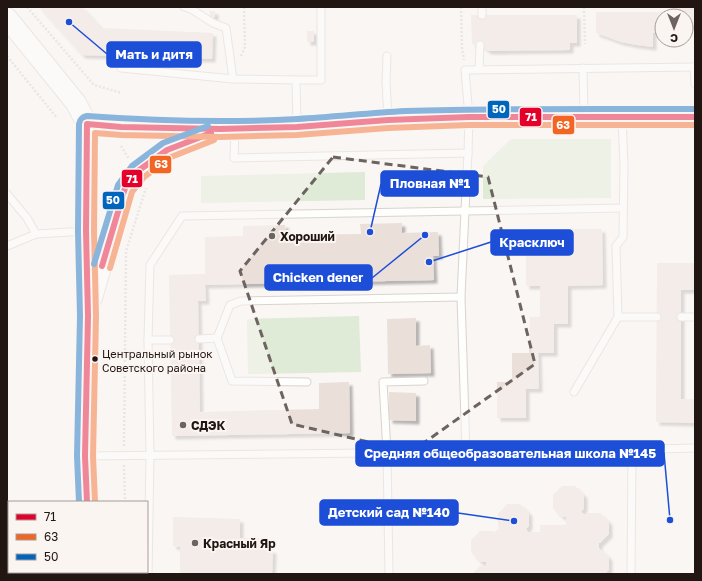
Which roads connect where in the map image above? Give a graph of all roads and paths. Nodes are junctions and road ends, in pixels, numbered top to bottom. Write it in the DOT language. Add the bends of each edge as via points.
graph roads {
  1 [pos="27,7"];
  2 [pos="184,7"];
  3 [pos="244,7"];
  4 [pos="321,7"];
  5 [pos="461,7"];
  6 [pos="482,7"];
  7 [pos="584,7"];
  8 [pos="482,15"];
  9 [pos="7,18"];
  10 [pos="585,44"];
  11 [pos="480,45"];
  12 [pos="7,56"];
  13 [pos="387,56"];
  14 [pos="695,66"];
  15 [pos="121,68"];
  16 [pos="583,68"];
  17 [pos="479,69"];
  18 [pos="466,70"];
  19 [pos="233,79"];
  20 [pos="296,80"];
  21 [pos="695,84"];
  22 [pos="122,93"];
  23 [pos="469,117"];
  24 [pos="584,117"];
  25 [pos="622,117"];
  26 [pos="695,117"];
  27 [pos="57,118"];
  28 [pos="388,120"];
  29 [pos="87,124"];
  30 [pos="297,127"];
  31 [pos="227,129"];
  32 [pos="120,146"];
  33 [pos="468,153"];
  34 [pos="129,159"];
  35 [pos="148,181"];
  36 [pos="7,194"];
  37 [pos="623,208"];
  38 [pos="464,211"];
  39 [pos="86,231"];
  40 [pos="36,234"];
  41 [pos="7,246"];
  42 [pos="461,297"];
  43 [pos="88,316"];
  44 [pos="618,317"];
  45 [pos="657,317"];
  46 [pos="681,317"];
  47 [pos="695,317"];
  48 [pos="217,338"];
  49 [pos="198,339"];
  50 [pos="148,340"];
  51 [pos="170,340"];
  52 [pos="424,381"];
  53 [pos="307,382"];
  54 [pos="574,392"];
  55 [pos="695,448"];
  56 [pos="387,452"];
  57 [pos="466,452"];
  58 [pos="632,454"];
  59 [pos="85,456"];
  60 [pos="123,456"];
  61 [pos="150,456"];
  62 [pos="87,501"];
  63 [pos="125,501"];
  64 [pos="148,574"];
  65 [pos="388,574"];
  66 [pos="631,574"];
  1 -- 22 [label="path" via="94,85"];
  2 -- 19 [label="lane" via="226,28"];
  3 -- 19 [label="path" via="244,47"];
  4 -- 20 [label="lane" via="321,80"];
  5 -- 18 [label="path" via="462,48"];
  6 -- 8 [label="lane"];
  7 -- 10 [label="path"];
  9 -- 29 [label="main road" via="76,103"];
  11 -- 17 [label="lane"];
  12 -- 27 [label="path"];
  13 -- 28 [label="lane"];
  14 -- 16 [label="lane"];
  14 -- 21 [label="lane"];
  15 -- 19 [label="lane"];
  16 -- 17 [label="lane"];
  16 -- 24 [label="lane"];
  17 -- 18 [label="lane"];
  18 -- 23 [label="lane"];
  19 -- 20 [label="lane"];
  20 -- 30 [label="lane"];
  23 -- 24 [label="main road"];
  23 -- 28 [label="main road"];
  23 -- 33 [label="lane"];
  24 -- 25 [label="main road"];
  25 -- 26 [label="main road"];
  25 -- 37 [label="lane"];
  28 -- 30 [label="main road"];
  29 -- 31 [label="main road"];
  29 -- 39 [label="street"];
  30 -- 31 [label="main road"];
  31 -- 33 [label="lane" via="234,158"];
  31 -- 43 [label="street" via="167,150 138,171 125,188"];
  32 -- 34 [label="path"];
  33 -- 38 [label="lane"];
  35 -- 60 [label="path" via="126,251"];
  36 -- 40 [label="lane" via="27,218"];
  37 -- 38 [label="lane"];
  37 -- 44 [label="lane" via="623,237 616,246"];
  38 -- 42 [label="lane"];
  38 -- 50 [label="lane" via="182,216 150,265"];
  39 -- 40 [label="lane"];
  39 -- 43 [label="street"];
  40 -- 41 [label="lane"];
  42 -- 48 [label="lane" via="241,301 230,305"];
  42 -- 57 [label="lane"];
  43 -- 59 [label="street"];
  44 -- 45 [label="lane"];
  44 -- 54 [label="lane"];
  46 -- 47 [label="lane"];
  48 -- 49 [label="lane"];
  48 -- 53 [label="lane" via="232,381"];
  50 -- 51 [label="lane"];
  50 -- 61 [label="lane"];
  52 -- 56 [label="lane" via="383,382"];
  55 -- 58 [label="lane" via="655,449"];
  56 -- 57 [label="lane"];
  56 -- 61 [label="lane"];
  56 -- 65 [label="lane"];
  57 -- 58 [label="lane"];
  58 -- 66 [label="lane"];
  59 -- 60 [label="lane"];
  59 -- 62 [label="street"];
  60 -- 61 [label="lane"];
  60 -- 63 [label="path"];
  61 -- 64 [label="lane"];
}
